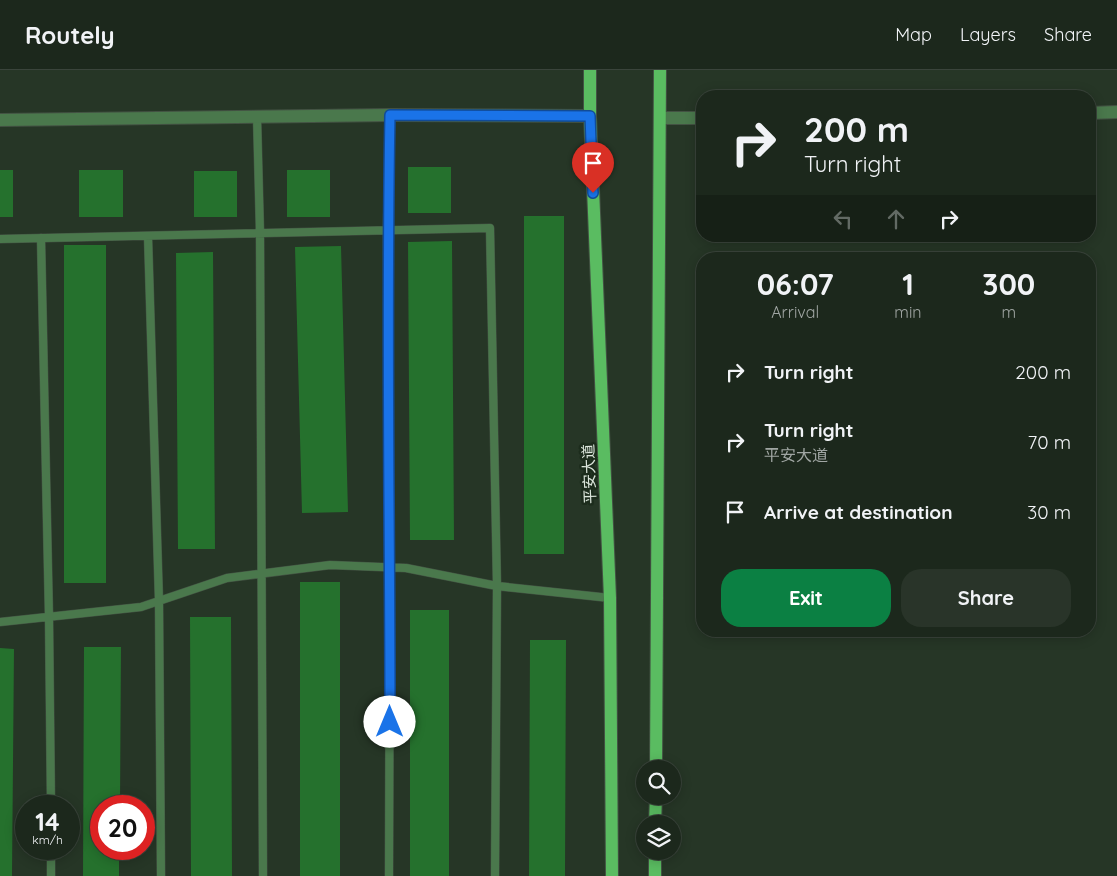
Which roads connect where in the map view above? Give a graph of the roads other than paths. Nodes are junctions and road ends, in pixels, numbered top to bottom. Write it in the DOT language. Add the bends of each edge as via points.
graph roads {
  1 [pos="590,70"];
  2 [pos="660,70"];
  3 [pos="1096,112"];
  4 [pos="1117,112"];
  5 [pos="390,115"];
  6 [pos="257,116"];
  7 [pos="590,116"];
  8 [pos="660,118"];
  9 [pos="696,118"];
  10 [pos="0,120"];
  11 [pos="387,230"];
  12 [pos="260,233"];
  13 [pos="148,236"];
  14 [pos="41,238"];
  15 [pos="0,239"];
  16 [pos="390,567"];
  17 [pos="261,574"];
  18 [pos="496,586"];
  19 [pos="610,598"];
  20 [pos="159,601"];
  21 [pos="49,617"];
  22 [pos="0,622"];
  23 [pos="656,760"];
  24 [pos="51,795"];
  25 [pos="51,860"];
  26 [pos="655,860"];
  27 [pos="51,876"];
  28 [pos="161,876"];
  29 [pos="264,876"];
  30 [pos="389,876"];
  31 [pos="495,876"];
  32 [pos="612,876"];
  33 [pos="655,876"];
  1 -- 7 [label="main road, 平安大道"];
  2 -- 8 [label="main road"];
  3 -- 4 [label="street"];
  5 -- 6 [label="street"];
  5 -- 7 [label="street"];
  5 -- 11 [label="lane"];
  6 -- 10 [label="street"];
  6 -- 12 [label="lane"];
  7 -- 19 [label="main road, 平安大道"];
  8 -- 9 [label="street"];
  8 -- 23 [label="main road"];
  11 -- 12 [label="lane"];
  11 -- 16 [label="lane"];
  11 -- 18 [label="lane" via="490,228"];
  12 -- 13 [label="lane"];
  12 -- 17 [label="lane"];
  13 -- 14 [label="lane"];
  13 -- 20 [label="lane"];
  14 -- 15 [label="lane"];
  14 -- 21 [label="lane"];
  16 -- 17 [label="lane" via="330,565"];
  16 -- 18 [label="lane"];
  16 -- 30 [label="lane"];
  17 -- 20 [label="lane" via="227,578"];
  17 -- 29 [label="lane"];
  18 -- 19 [label="lane"];
  18 -- 31 [label="lane"];
  19 -- 32 [label="main road, 平安大道"];
  20 -- 21 [label="lane" via="141,607"];
  20 -- 28 [label="lane"];
  21 -- 22 [label="lane"];
  21 -- 24 [label="lane"];
  25 -- 27 [label="lane"];
  26 -- 33 [label="main road"];
}
